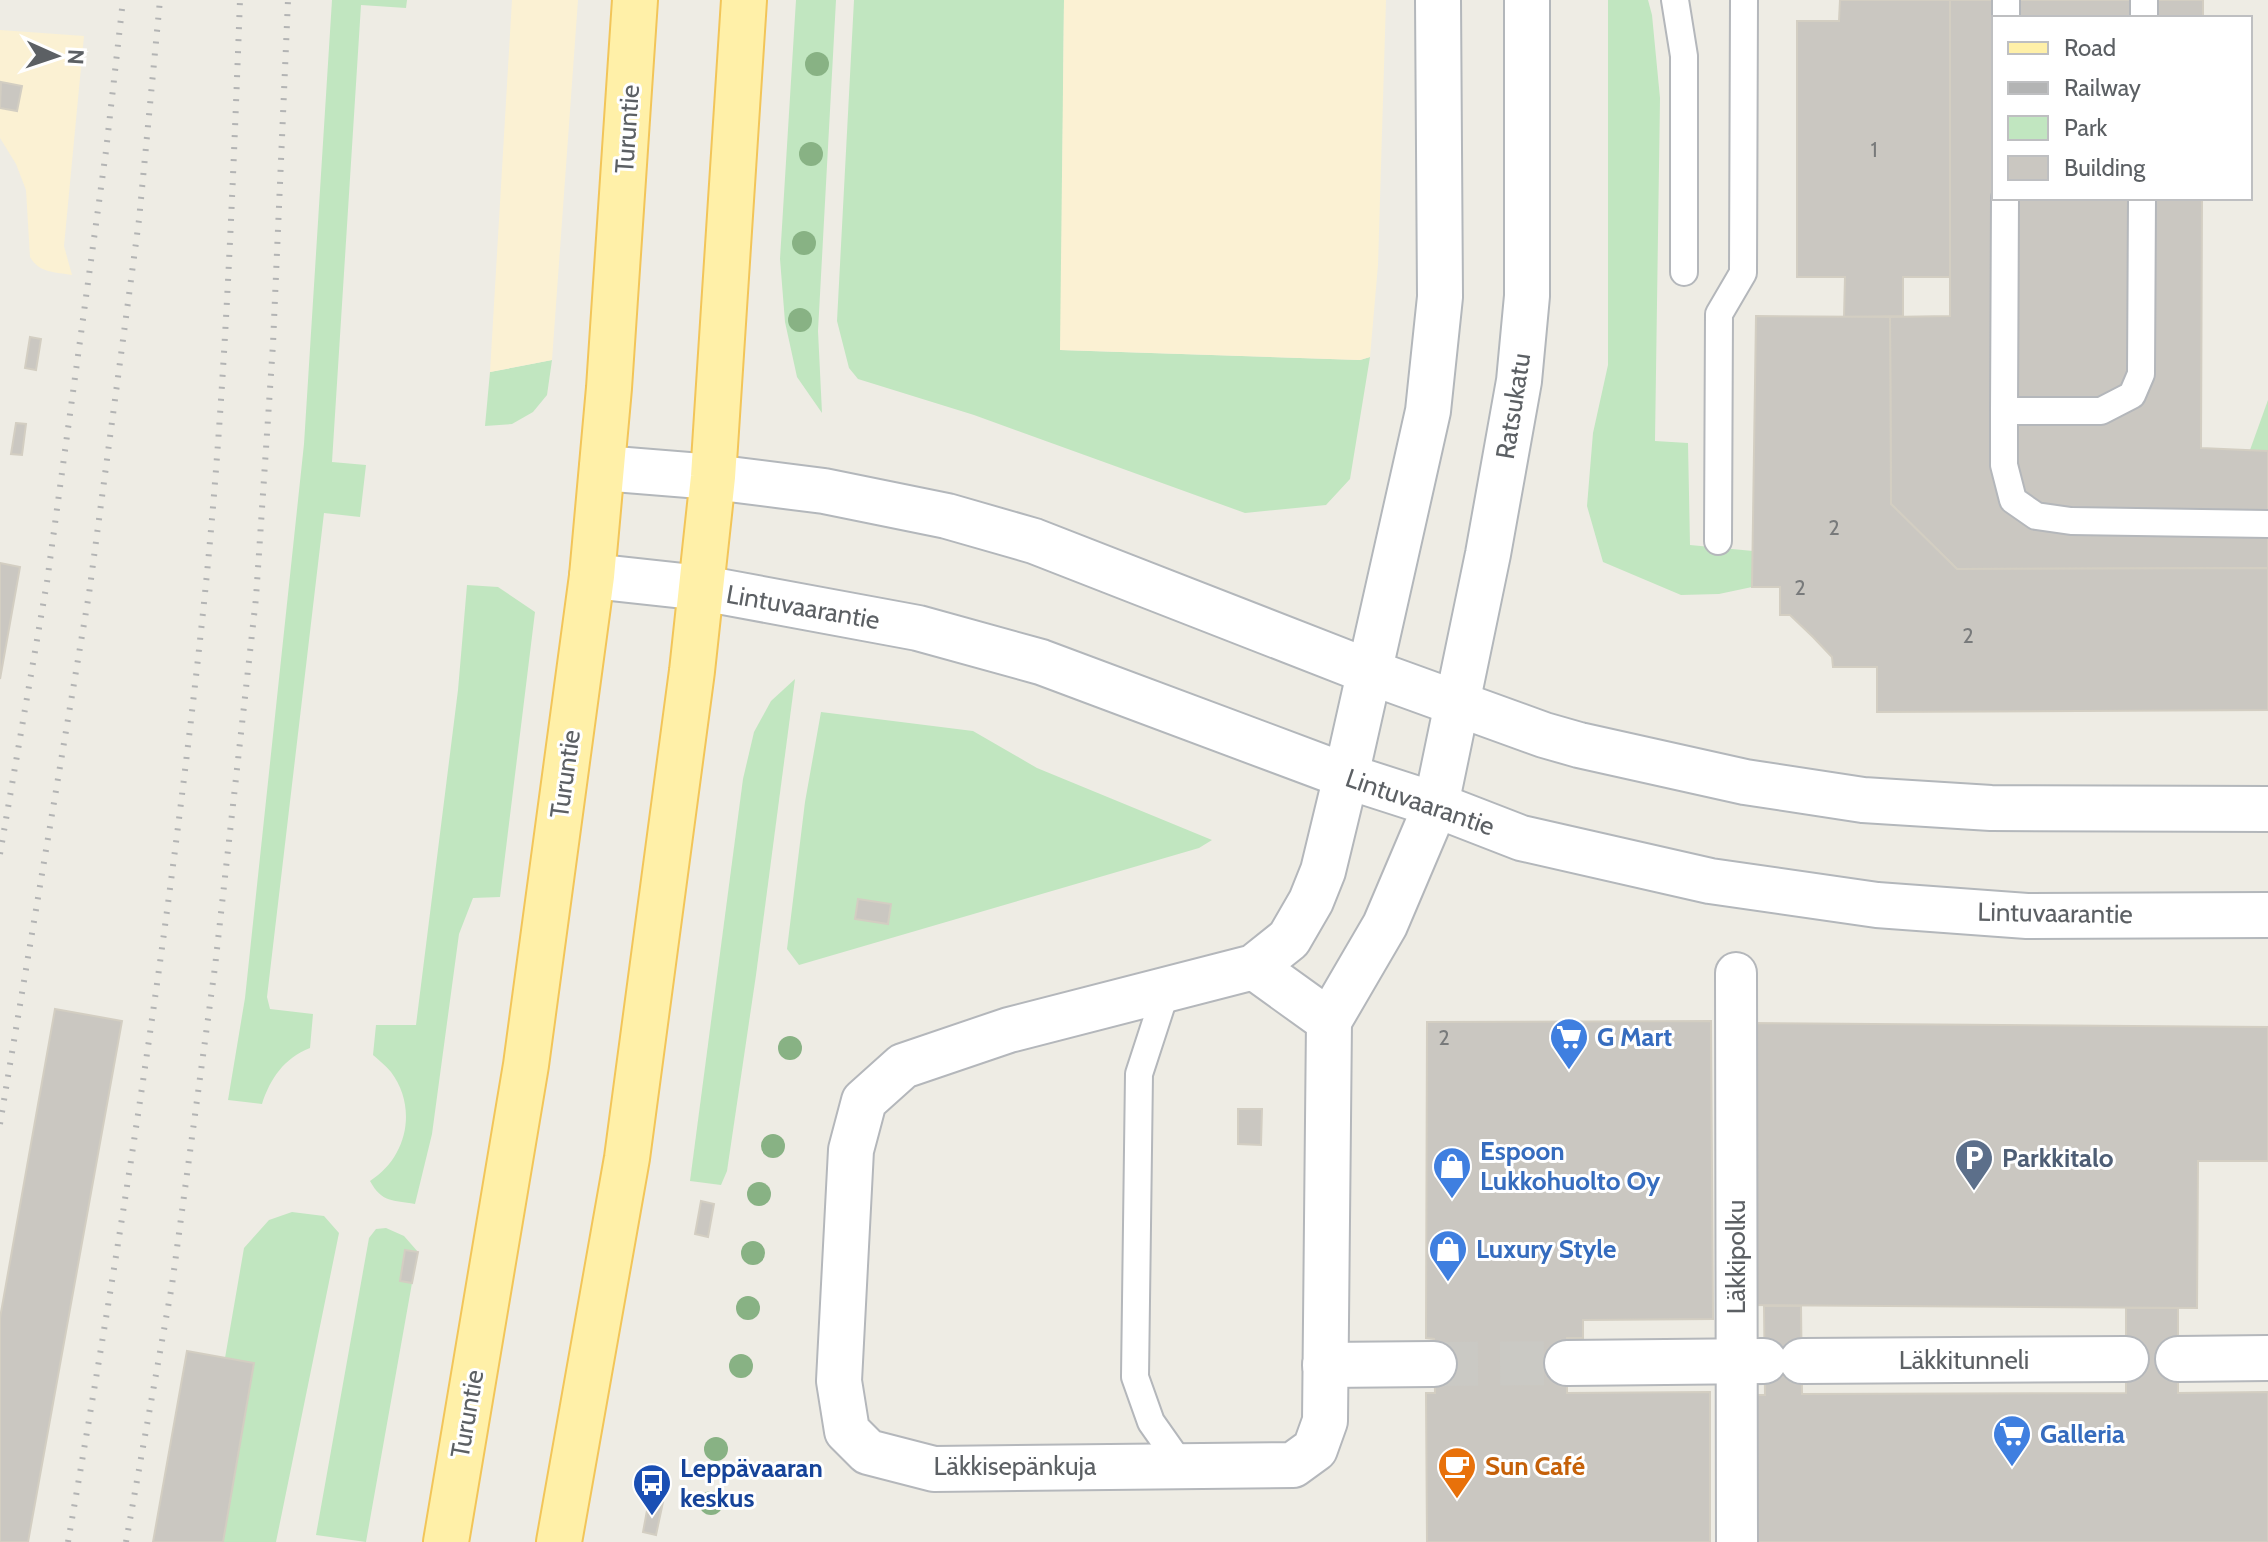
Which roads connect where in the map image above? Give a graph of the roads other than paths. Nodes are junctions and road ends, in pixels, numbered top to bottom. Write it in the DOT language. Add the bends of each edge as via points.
graph roads {
  1 [pos="635,0"];
  2 [pos="744,0"];
  3 [pos="1438,0"];
  4 [pos="1527,0"];
  5 [pos="1675,0"];
  6 [pos="1744,0"];
  7 [pos="2005,200"];
  8 [pos="2142,200"];
  9 [pos="1684,272"];
  10 [pos="2004,411"];
  11 [pos="602,468"];
  12 [pos="713,477"];
  13 [pos="2268,524"];
  14 [pos="1718,541"];
  15 [pos="592,576"];
  16 [pos="702,588"];
  17 [pos="1370,672"];
  18 [pos="1458,704"];
  19 [pos="1346,776"];
  20 [pos="1436,805"];
  21 [pos="2268,809"];
  22 [pos="2268,915"];
  23 [pos="1254,967"];
  24 [pos="1736,973"];
  25 [pos="1166,991"];
  26 [pos="1329,1021"];
  27 [pos="2268,1358"];
  28 [pos="2126,1359"];
  29 [pos="2178,1359"];
  30 [pos="1768,1361"];
  31 [pos="1567,1363"];
  32 [pos="1434,1364"];
  33 [pos="1325,1365"];
  34 [pos="1182,1466"];
  35 [pos="446,1542"];
  36 [pos="559,1542"];
  37 [pos="1737,1542"];
  1 -- 11 [label="main road, Turuntie"];
  2 -- 12 [label="main road"];
  3 -- 17 [label="main road" via="1440,297 1428,411"];
  4 -- 18 [label="main road, Ratsukatu" via="1527,296 1519,381"];
  5 -- 9 [label="lane" via="1684,56"];
  6 -- 14 [label="lane" via="1743,273 1719,314"];
  7 -- 10 [label="lane"];
  8 -- 10 [label="lane" via="2141,374 2132,395 2101,411"];
  10 -- 13 [label="lane" via="2004,465 2013,500 2036,516"];
  11 -- 12 [label="main road"];
  11 -- 15 [label="main road, Turuntie"];
  12 -- 16 [label="main road"];
  12 -- 17 [label="main road" via="850,494 1034,541"];
  15 -- 16 [label="main road, Lintuvaarantie"];
  15 -- 35 [label="main road, Turuntie" via="526,1065"];
  16 -- 19 [label="main road, Lintuvaarantie" via="918,628 1041,662"];
  16 -- 36 [label="main road" via="627,1158"];
  17 -- 18 [label="main road"];
  17 -- 19 [label="main road"];
  18 -- 20 [label="main road, Ratsukatu"];
  18 -- 21 [label="main road" via="1579,745 1745,782 1863,800 1991,808"];
  19 -- 20 [label="main road, Lintuvaarantie"];
  19 -- 23 [label="main road, Läkkisepänkuja" via="1311,901 1289,939"];
  20 -- 22 [label="main road, Lintuvaarantie" via="1550,845 1710,881 1877,905 2027,916"];
  20 -- 26 [label="main road, Läkkisepänkuja" via="1385,925"];
  23 -- 25 [label="main road, Läkkisepänkuja"];
  23 -- 26 [label="main road"];
  24 -- 30 [label="street, Läkkipolku"];
  25 -- 34 [label="lane" via="1139,1074 1135,1377 1151,1422"];
  25 -- 34 [label="main road, Läkkisepänkuja" via="1009,1030 903,1066 864,1101 851,1150 839,1381 847,1431 868,1452 934,1469"];
  26 -- 33 [label="main road, Läkkisepänkuja"];
  27 -- 29 [label="main road"];
  28 -- 30 [label="main road, Läkkitunneli"];
  30 -- 31 [label="main road, Läkkitunneli"];
  30 -- 37 [label="street, Läkkipolku"];
  32 -- 33 [label="main road"];
  33 -- 34 [label="main road, Läkkisepänkuja" via="1325,1421 1315,1449 1293,1465"];
}
